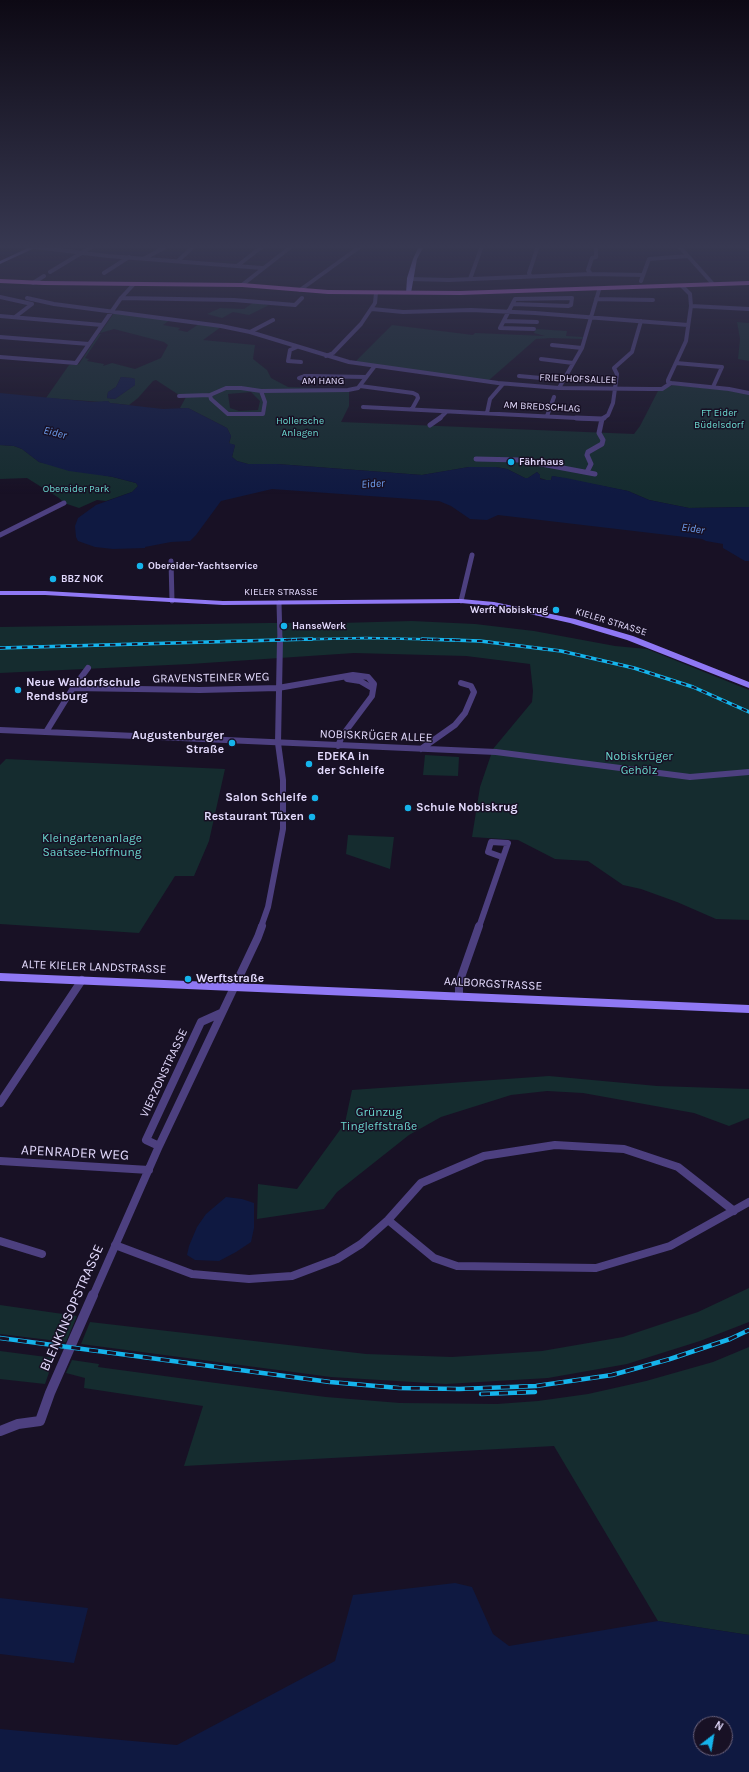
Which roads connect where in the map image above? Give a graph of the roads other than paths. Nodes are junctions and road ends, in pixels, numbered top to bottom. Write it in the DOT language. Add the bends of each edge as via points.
graph roads {
  1 [pos="99,329"];
  2 [pos="234,329"];
  3 [pos="256,329"];
  4 [pos="356,329"];
  5 [pos="588,329"];
  6 [pos="639,329"];
  7 [pos="688,329"];
  8 [pos="250,332"];
  9 [pos="0,336"];
  10 [pos="89,344"];
  11 [pos="552,345"];
  12 [pos="297,348"];
  13 [pos="582,348"];
  14 [pos="326,356"];
  15 [pos="0,357"];
  16 [pos="540,359"];
  17 [pos="301,362"];
  18 [pos="676,362"];
  19 [pos="573,363"];
  20 [pos="374,366"];
  21 [pos="311,376"];
  22 [pos="519,376"];
  23 [pos="366,377"];
  24 [pos="563,380"];
  25 [pos="670,383"];
  26 [pos="503,384"];
  27 [pos="360,386"];
  28 [pos="713,387"];
  29 [pos="559,388"];
  30 [pos="615,389"];
  31 [pos="261,391"];
  32 [pos="749,393"];
  33 [pos="210,395"];
  34 [pos="178,396"];
  35 [pos="554,397"];
  36 [pos="363,407"];
  37 [pos="412,409"];
  38 [pos="446,412"];
  39 [pos="487,413"];
  40 [pos="547,416"];
  41 [pos="602,419"];
  42 [pos="430,425"];
  43 [pos="476,459"];
  44 [pos="587,472"];
  45 [pos="595,474"];
  46 [pos="64,503"];
  47 [pos="0,535"];
  48 [pos="472,555"];
  49 [pos="171,561"];
  50 [pos="0,593"];
  51 [pos="172,601"];
  52 [pos="461,601"];
  53 [pos="279,603"];
  54 [pos="88,668"];
  55 [pos="461,683"];
  56 [pos="749,685"];
  57 [pos="73,688"];
  58 [pos="278,688"];
  59 [pos="0,730"];
  60 [pos="46,732"];
  61 [pos="278,744"];
  62 [pos="338,746"];
  63 [pos="421,749"];
  64 [pos="749,772"];
  65 [pos="502,857"];
  66 [pos="0,976"];
  67 [pos="82,980"];
  68 [pos="235,986"];
  69 [pos="459,996"];
  70 [pos="749,1009"];
  71 [pos="221,1013"];
  72 [pos="0,1103"];
  73 [pos="159,1146"];
  74 [pos="0,1161"];
  75 [pos="148,1170"];
  76 [pos="749,1202"];
  77 [pos="734,1211"];
  78 [pos="388,1220"];
  79 [pos="0,1241"];
  80 [pos="115,1246"];
  81 [pos="42,1254"];
  82 [pos="0,1431"];
  1 -- 10 [label="street"];
  2 -- 8 [label="street, FRIEDHOFSALLEE"];
  3 -- 8 [label="street"];
  4 -- 14 [label="street" via="333,353"];
  5 -- 13 [label="street"];
  6 -- 30 [label="street" via="632,352 614,368 617,374"];
  7 -- 18 [label="street" via="686,341"];
  8 -- 12 [label="street, FRIEDHOFSALLEE"];
  9 -- 10 [label="street"];
  10 -- 15 [label="street" via="76,363"];
  11 -- 13 [label="street"];
  12 -- 14 [label="street, FRIEDHOFSALLEE"];
  12 -- 17 [label="street" via="290,350 288,361"];
  13 -- 19 [label="street"];
  14 -- 20 [label="street, FRIEDHOFSALLEE"];
  16 -- 19 [label="street"];
  18 -- 25 [label="street" via="668,380"];
  18 -- 28 [label="street" via="722,367"];
  19 -- 24 [label="street"];
  20 -- 23 [label="street, AM HANG"];
  20 -- 26 [label="street, FRIEDHOFSALLEE"];
  21 -- 23 [label="street"];
  22 -- 24 [label="street"];
  23 -- 27 [label="street, AM HANG"];
  24 -- 29 [label="street"];
  25 -- 28 [label="street"];
  25 -- 30 [label="street, FRIEDHOFSALLEE" via="658,389"];
  26 -- 29 [label="street, FRIEDHOFSALLEE"];
  26 -- 39 [label="street" via="490,399"];
  27 -- 31 [label="street, AM HANG" via="348,390"];
  27 -- 37 [label="street" via="413,392 418,398"];
  28 -- 32 [label="street"];
  29 -- 30 [label="street, FRIEDHOFSALLEE"];
  30 -- 41 [label="street" via="608,415"];
  31 -- 33 [label="street, AM HANG" via="226,388"];
  31 -- 33 [label="street" via="266,402 263,414 228,414 211,399"];
  33 -- 34 [label="street, AM HANG"];
  35 -- 40 [label="street"];
  36 -- 37 [label="street, AM BREDSCHLAG"];
  37 -- 38 [label="street, AM BREDSCHLAG"];
  38 -- 39 [label="street, AM BREDSCHLAG"];
  38 -- 42 [label="street"];
  39 -- 40 [label="street, AM BREDSCHLAG"];
  40 -- 41 [label="street, AM BREDSCHLAG"];
  41 -- 44 [label="street" via="599,433 603,440 602,444 588,452 591,464"];
  43 -- 44 [label="street" via="523,461"];
  44 -- 45 [label="street"];
  46 -- 47 [label="street"];
  48 -- 52 [label="street"];
  49 -- 51 [label="street"];
  50 -- 51 [label="street, KIELER STRASSE" via="45,593"];
  51 -- 53 [label="street, KIELER STRASSE"];
  52 -- 53 [label="street, KIELER STRASSE"];
  52 -- 56 [label="street, KIELER STRASSE" via="494,604 584,624 671,653"];
  53 -- 58 [label="street" via="281,660"];
  54 -- 57 [label="street"];
  55 -- 63 [label="street" via="471,686 474,692 465,714 441,736"];
  57 -- 58 [label="street, GRAVENSTEINER WEG"];
  57 -- 60 [label="street"];
  58 -- 61 [label="street"];
  58 -- 62 [label="street, GRAVENSTEINER WEG" via="342,678 360,681 372,688 372,696 342,736"];
  59 -- 60 [label="street, NOBISKRÜGER ALLEE"];
  60 -- 61 [label="street, NOBISKRÜGER ALLEE"];
  61 -- 62 [label="street, NOBISKRÜGER ALLEE"];
  61 -- 68 [label="street" via="283,780 281,845 268,907 258,937"];
  62 -- 63 [label="street, NOBISKRÜGER ALLEE"];
  63 -- 64 [label="street, NOBISKRÜGER ALLEE" via="496,752 690,777"];
  65 -- 69 [label="street" via="459,983"];
  66 -- 67 [label="street, ALTE KIELER LANDSTRASSE"];
  67 -- 68 [label="street, ALTE KIELER LANDSTRASSE"];
  67 -- 72 [label="street"];
  68 -- 69 [label="street, AALBORGSTRASSE"];
  68 -- 71 [label="street"];
  69 -- 70 [label="street, AALBORGSTRASSE"];
  71 -- 73 [label="street"];
  71 -- 73 [label="street, VIERZONSTRASSE" via="201,1022 146,1140"];
  73 -- 75 [label="street"];
  74 -- 75 [label="street, APENRADER WEG"];
  75 -- 80 [label="street, BLENKINSOPSTRASSE"];
  76 -- 77 [label="street"];
  77 -- 78 [label="street" via="670,1246 596,1268 457,1266 434,1258"];
  77 -- 78 [label="street" via="678,1166 624,1148 555,1145 484,1156 421,1183"];
  78 -- 80 [label="street" via="361,1244 337,1259 292,1276 249,1279 192,1274"];
  79 -- 81 [label="street"];
  80 -- 82 [label="street, BLENKINSOPSTRASSE" via="40,1421 18,1424"];
}
